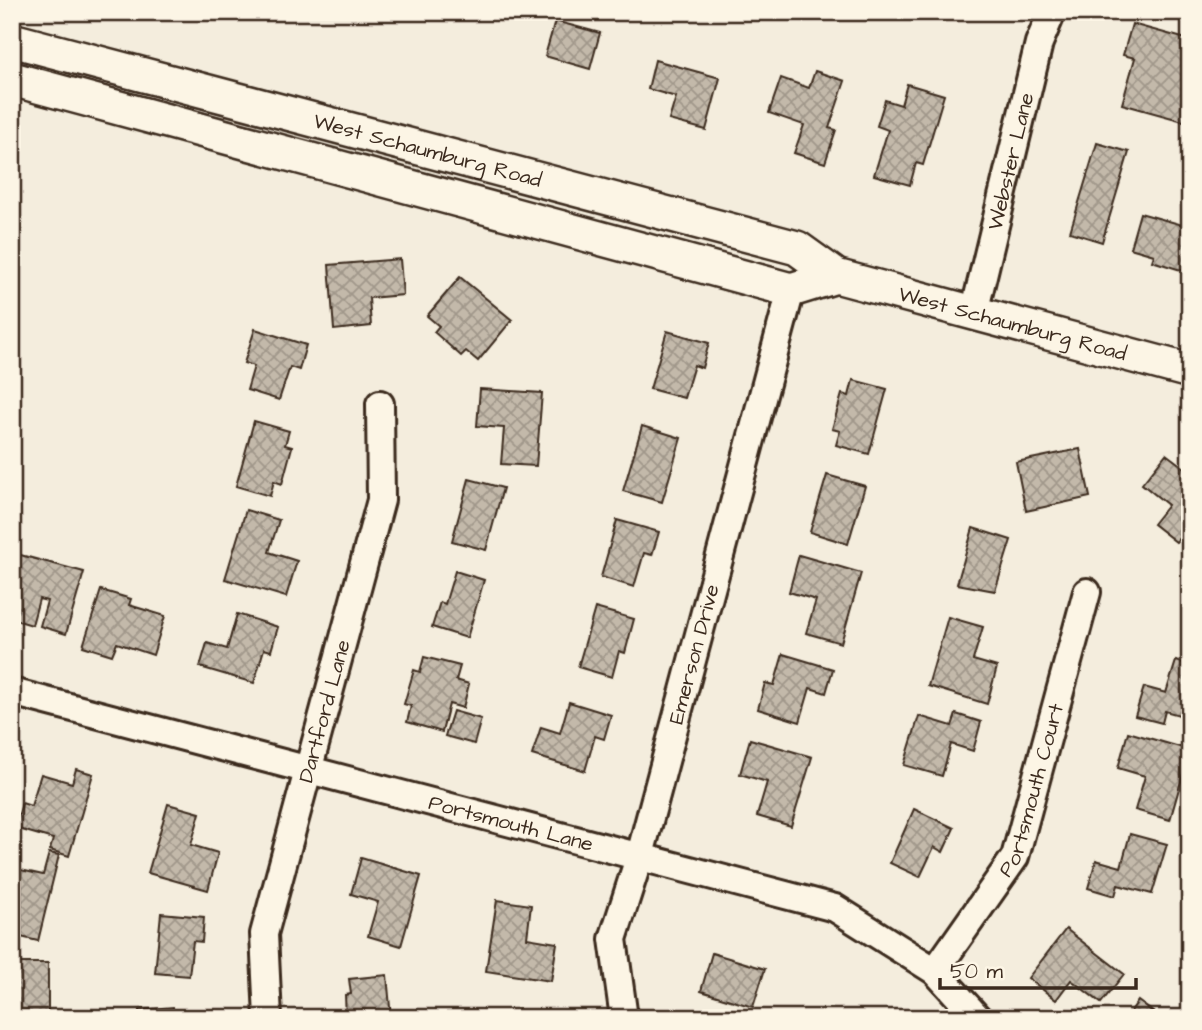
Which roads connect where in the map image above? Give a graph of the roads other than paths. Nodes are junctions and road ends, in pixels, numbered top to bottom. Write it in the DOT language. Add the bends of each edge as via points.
graph roads {
  1 [pos="1052,12"];
  2 [pos="12,40"];
  3 [pos="12,79"];
  4 [pos="836,275"];
  5 [pos="791,290"];
  6 [pos="974,313"];
  7 [pos="1190,371"];
  8 [pos="380,404"];
  9 [pos="1087,592"];
  10 [pos="12,692"];
  11 [pos="306,769"];
  12 [pos="640,855"];
  13 [pos="935,971"];
  14 [pos="268,1018"];
  15 [pos="624,1018"];
  16 [pos="978,1018"];
  1 -- 6 [label="street, Webster Lane" via="1039,43"];
  2 -- 4 [label="main road, West Schaumburg Road" via="797,248"];
  3 -- 5 [label="main road, West Schaumburg Road"];
  4 -- 5 [label="main road"];
  4 -- 6 [label="main road, West Schaumburg Road"];
  5 -- 12 [label="street, Emerson Drive"];
  6 -- 7 [label="main road, West Schaumburg Road"];
  8 -- 11 [label="street, Dartford Lane" via="381,500"];
  9 -- 13 [label="street, Portsmouth Court" via="1015,857"];
  10 -- 11 [label="street, Portsmouth Lane"];
  11 -- 12 [label="street, Portsmouth Lane"];
  11 -- 14 [label="street, Dartford Lane" via="264,934"];
  12 -- 13 [label="street, Portsmouth Lane" via="835,908"];
  12 -- 15 [label="street, Emerson Drive" via="613,939"];
  13 -- 16 [label="street, Portsmouth Lane"];
}
